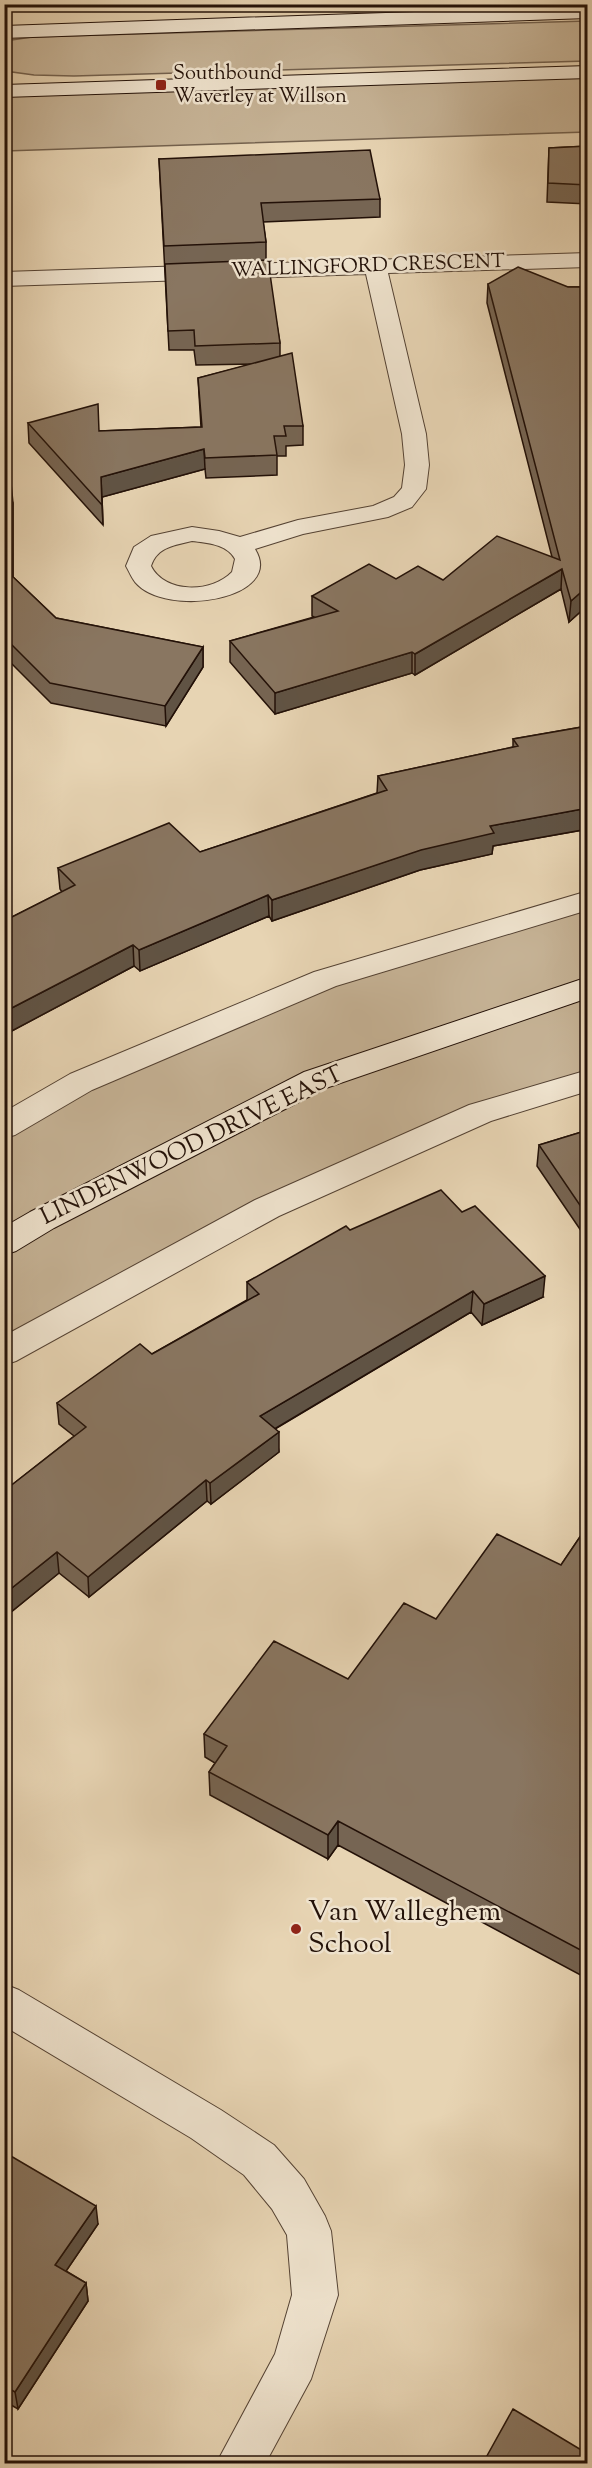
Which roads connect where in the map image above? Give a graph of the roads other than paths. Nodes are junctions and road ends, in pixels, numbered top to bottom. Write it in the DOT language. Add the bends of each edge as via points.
graph roads {
  1 [pos="588,12"];
  2 [pos="4,32"];
  3 [pos="588,72"];
  4 [pos="4,91"];
  5 [pos="588,260"];
  6 [pos="375,266"];
  7 [pos="4,279"];
  8 [pos="238,546"];
  9 [pos="588,900"];
  10 [pos="588,987"];
  11 [pos="588,1080"];
  12 [pos="4,1127"];
  13 [pos="4,1243"];
  14 [pos="4,1353"];
  15 [pos="4,2003"];
  16 [pos="239,2463"];
  1 -- 2 [label="street"];
  3 -- 4 [label="street"];
  5 -- 6 [label="street, WALLINGFORD CRESCENT"];
  6 -- 7 [label="street, WALLINGFORD CRESCENT"];
  6 -- 8 [label="street" via="414,434 414,489 403,502 379,512 298,527"];
  9 -- 12 [label="street" via="325,979 81,1082"];
  10 -- 13 [label="street, LINDENWOOD DRIVE EAST" via="315,1080"];
  11 -- 14 [label="street" via="480,1113 267,1209"];
  15 -- 16 [label="street" via="259,2160 288,2194 309,2231 315,2295 296,2363"];
}
